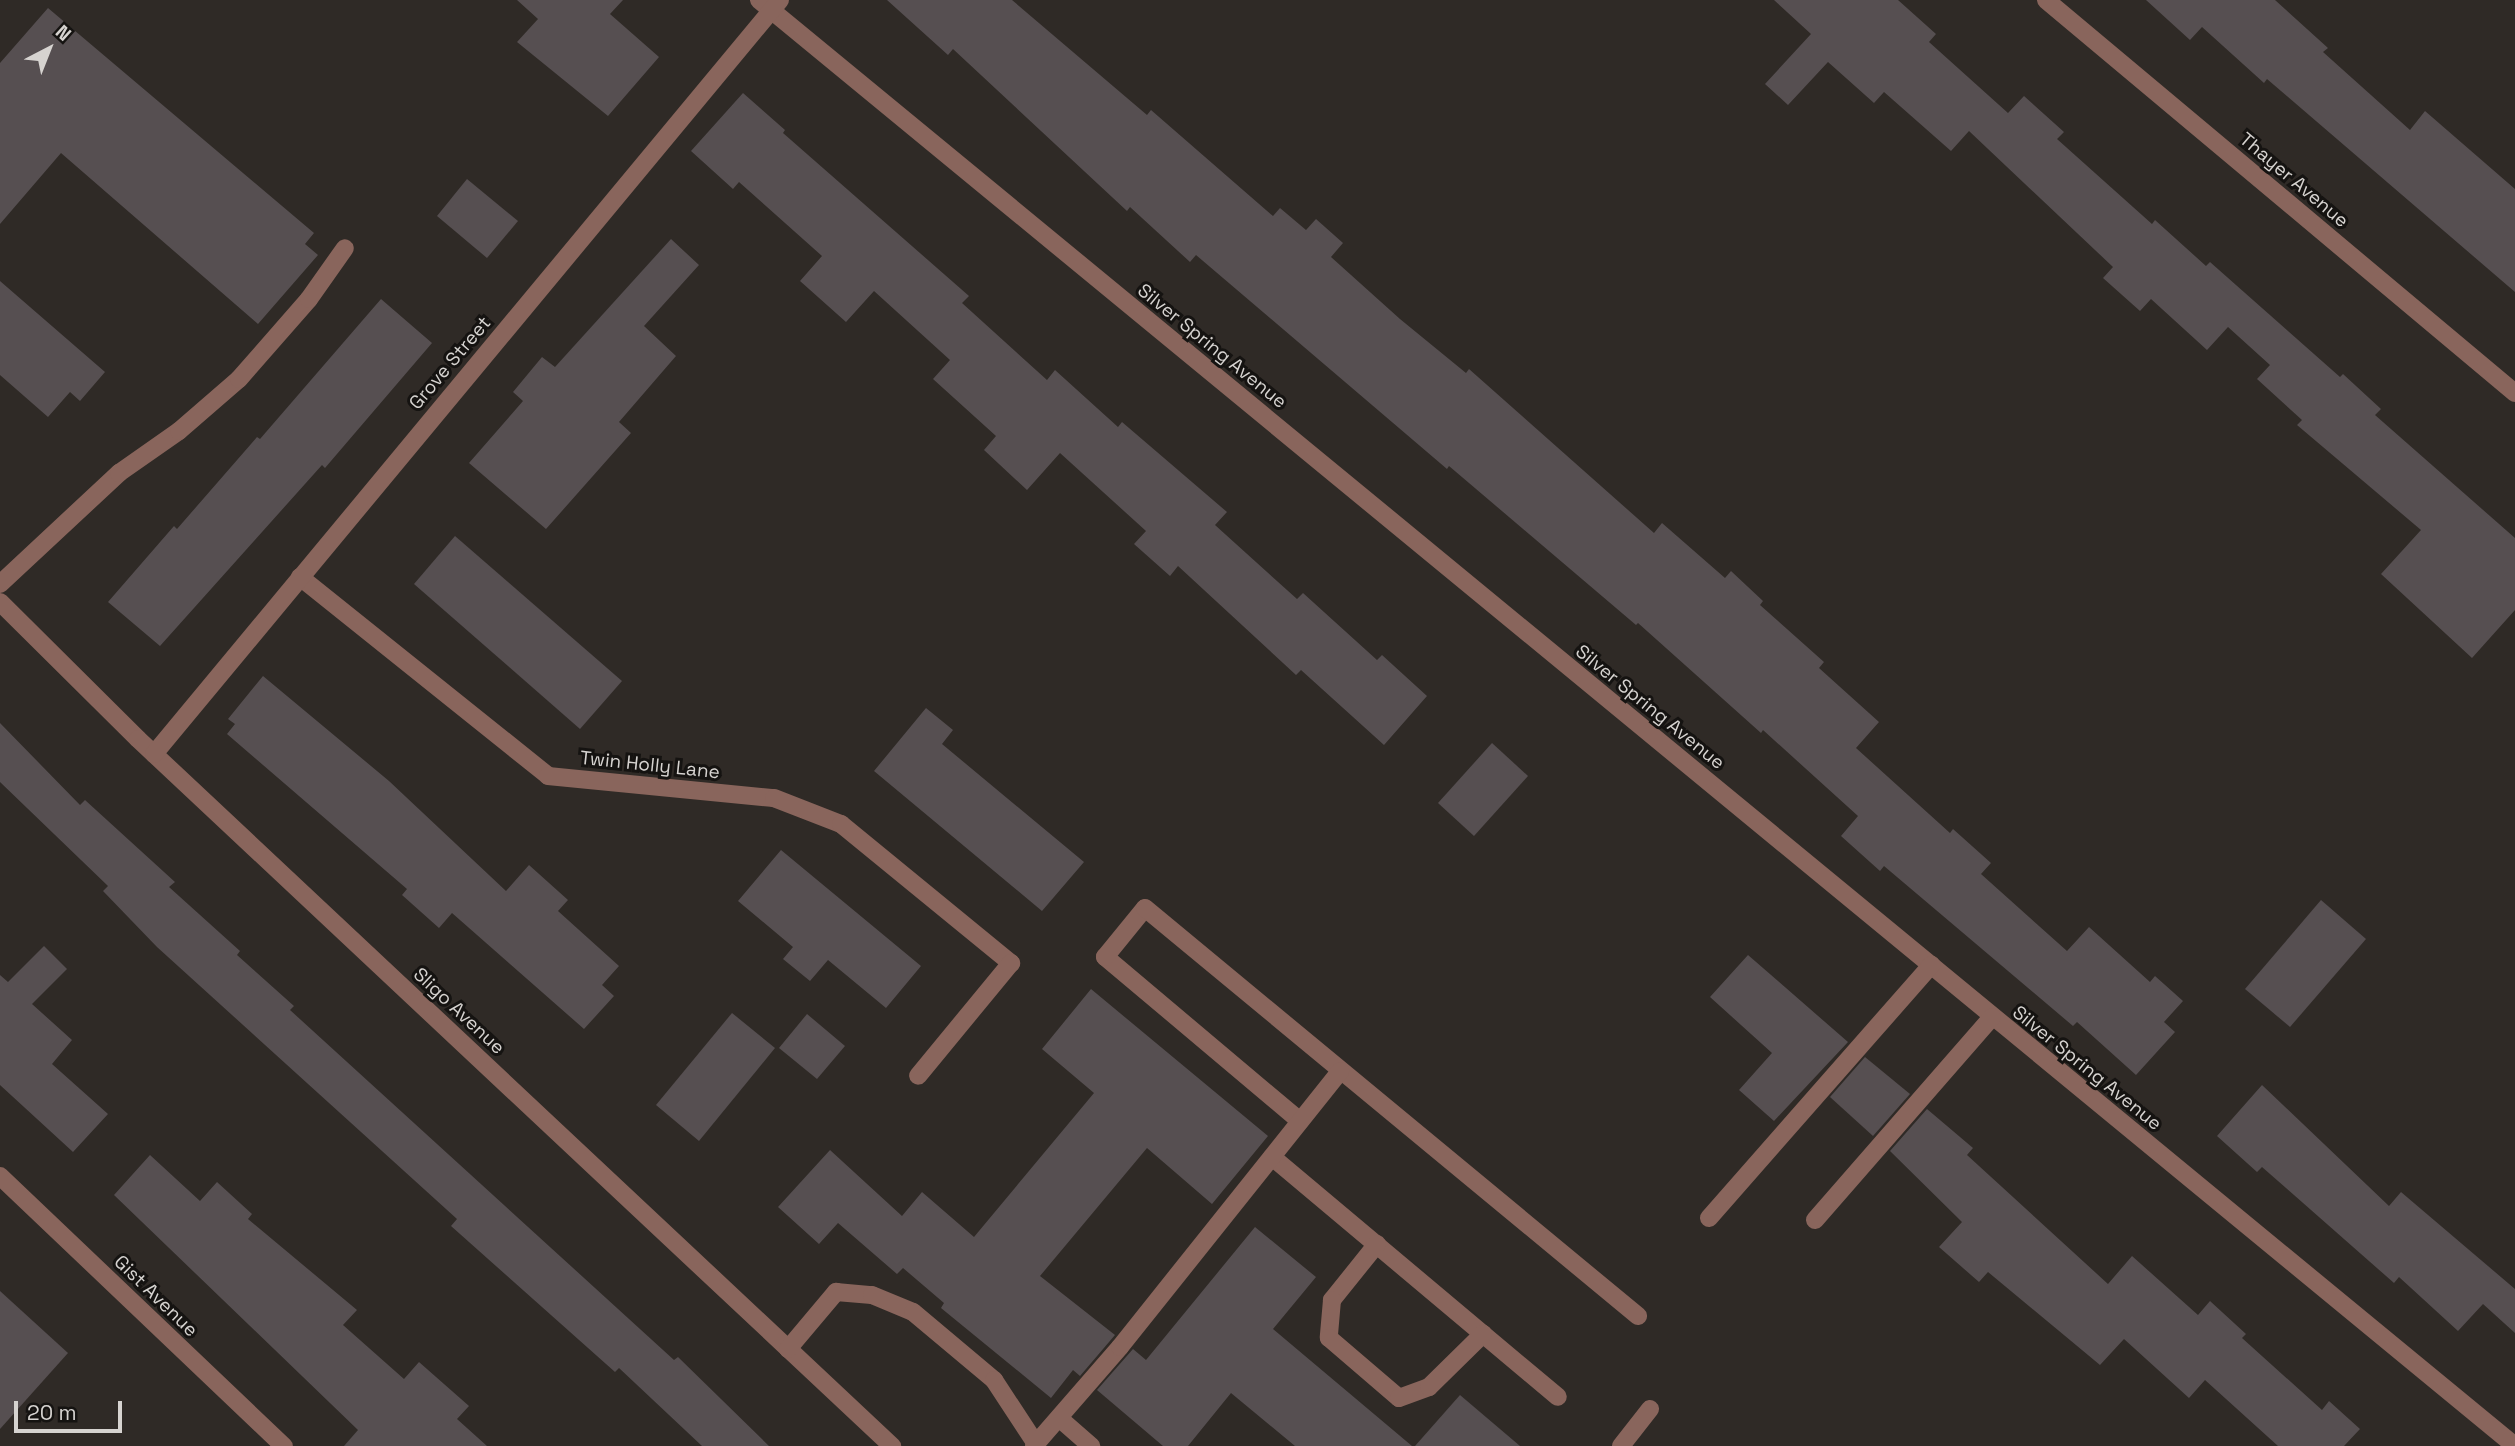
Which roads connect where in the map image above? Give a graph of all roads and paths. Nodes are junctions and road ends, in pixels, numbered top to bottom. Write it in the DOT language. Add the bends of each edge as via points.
graph roads {
  1 [pos="2046,0"];
  2 [pos="770,4"];
  3 [pos="345,248"];
  4 [pos="2515,393"];
  5 [pos="300,577"];
  6 [pos="0,584"];
  7 [pos="0,602"];
  8 [pos="154,754"];
  9 [pos="1931,965"];
  10 [pos="1992,1017"];
  11 [pos="1340,1070"];
  12 [pos="918,1076"];
  13 [pos="1300,1121"];
  14 [pos="1272,1157"];
  15 [pos="0,1176"];
  16 [pos="1709,1218"];
  17 [pos="1815,1220"];
  18 [pos="1377,1244"];
  19 [pos="1638,1316"];
  20 [pos="1483,1334"];
  21 [pos="788,1349"];
  22 [pos="1558,1397"];
  23 [pos="1650,1409"];
  24 [pos="1059,1418"];
  25 [pos="1035,1445"];
  26 [pos="284,1446"];
  27 [pos="892,1446"];
  28 [pos="1091,1446"];
  29 [pos="1621,1446"];
  30 [pos="2515,1446"];
  1 -- 4 [label="street, Thayer Avenue"];
  2 -- 5 [label="street, Grove Street"];
  2 -- 9 [label="street, Silver Spring Avenue"];
  3 -- 6 [label="street" via="309,299 239,379 179,431 119,473"];
  5 -- 8 [label="street, Grove Street"];
  5 -- 12 [label="street, Twin Holly Lane" via="548,776 774,798 841,824 1012,963"];
  7 -- 8 [label="street, Sligo Avenue"];
  8 -- 21 [label="street, Sligo Avenue"];
  9 -- 10 [label="street, Silver Spring Avenue"];
  9 -- 16 [label="street"];
  10 -- 17 [label="street"];
  10 -- 30 [label="street, Silver Spring Avenue"];
  11 -- 13 [label="street"];
  11 -- 13 [label="street" via="1145,908 1105,957"];
  11 -- 19 [label="street"];
  13 -- 14 [label="street"];
  14 -- 18 [label="street"];
  14 -- 24 [label="street"];
  15 -- 26 [label="street, Gist Avenue"];
  18 -- 20 [label="street"];
  18 -- 20 [label="street" via="1332,1300 1329,1338 1399,1398 1429,1387"];
  20 -- 22 [label="street"];
  21 -- 25 [label="street" via="836,1292 872,1295 913,1312 994,1380"];
  21 -- 27 [label="street, Sligo Avenue"];
  23 -- 29 [label="street"];
  24 -- 25 [label="street"];
  24 -- 28 [label="street"];
}
